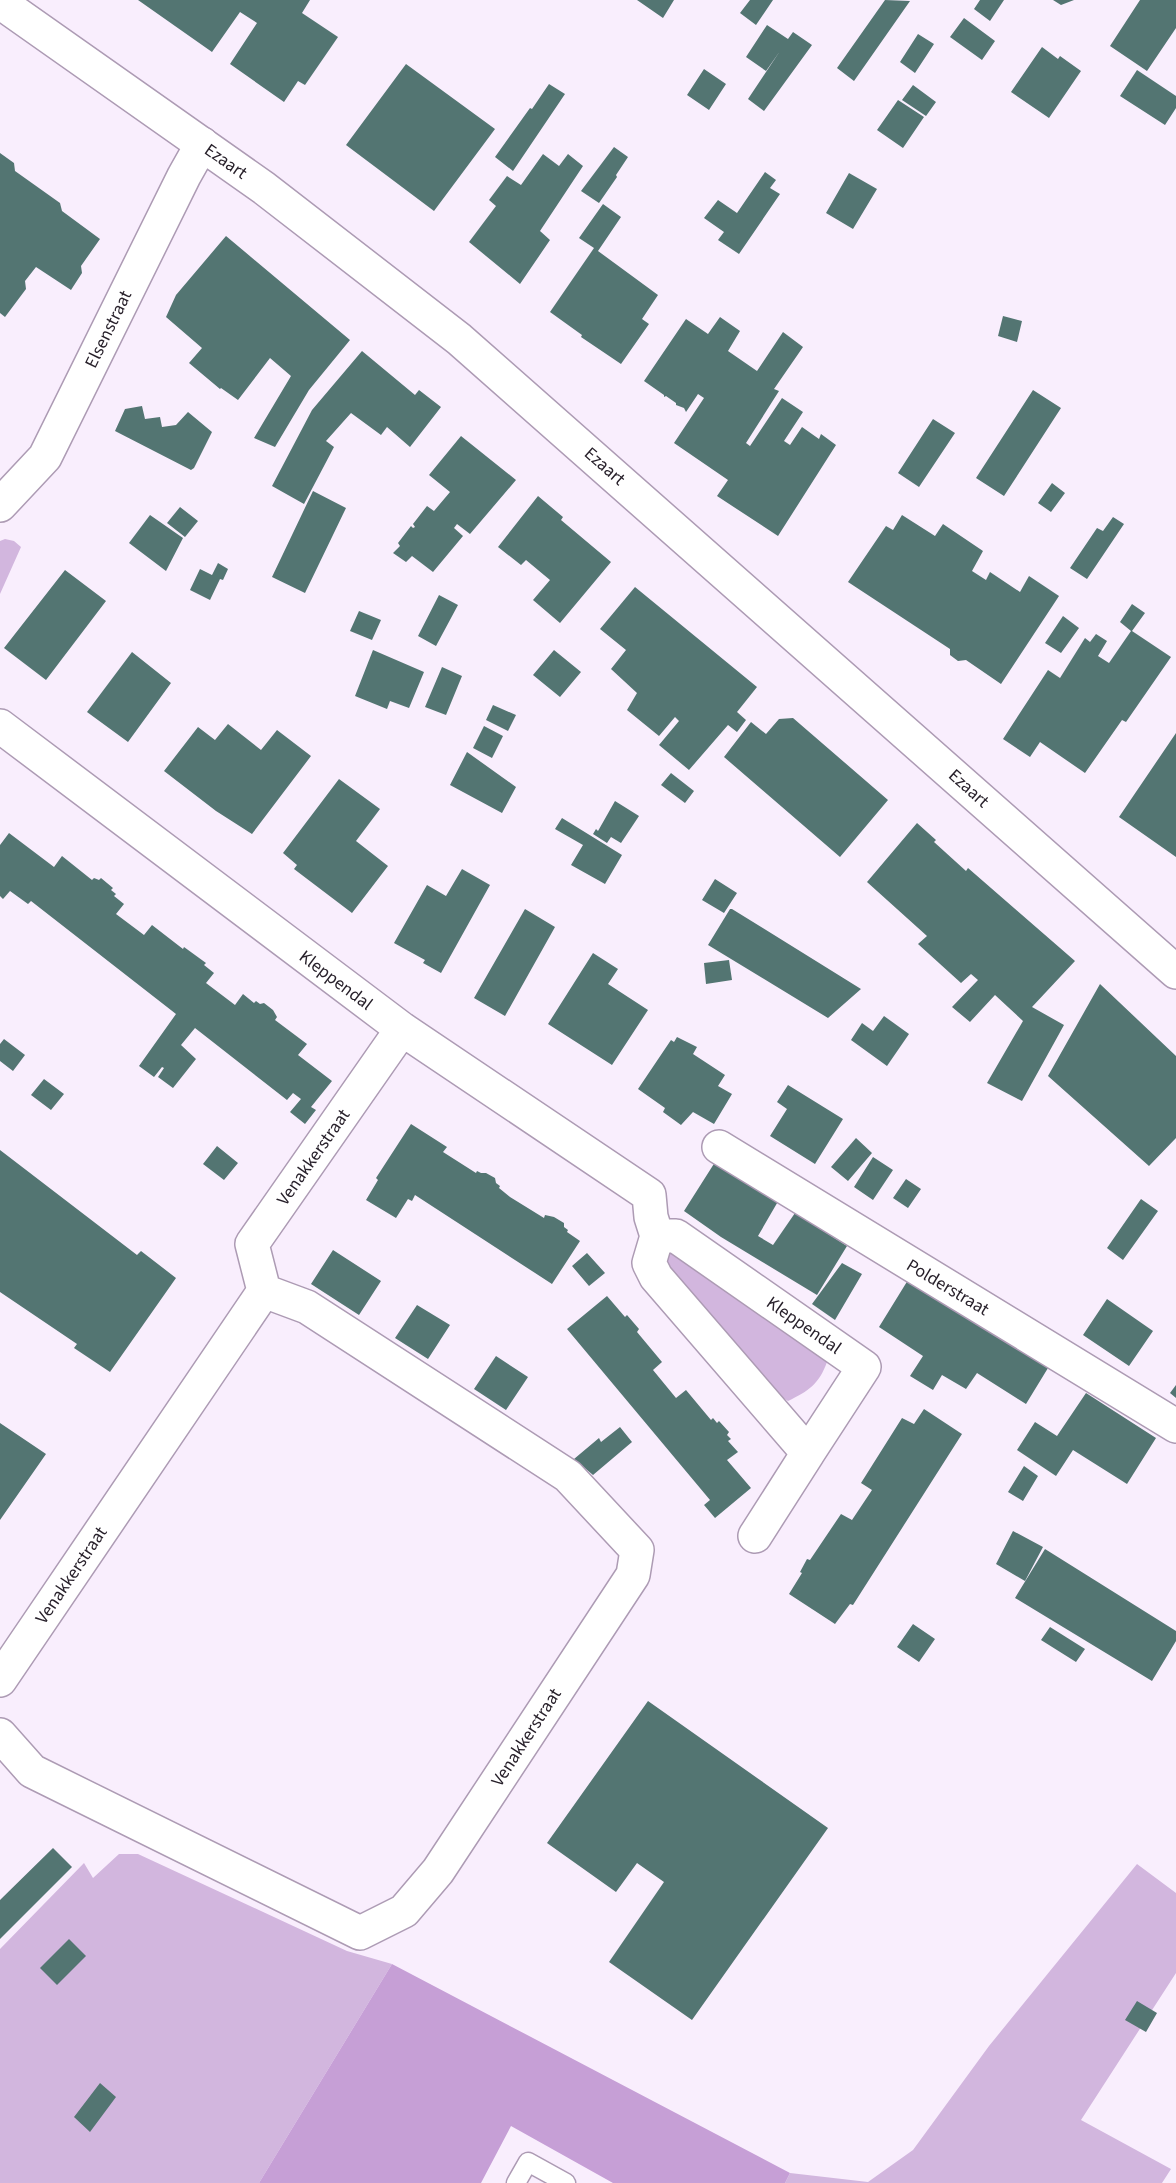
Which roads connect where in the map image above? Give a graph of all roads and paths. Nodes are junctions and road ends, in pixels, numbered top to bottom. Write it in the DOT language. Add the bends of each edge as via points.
graph roads {
  1 [pos="0,2"];
  2 [pos="202,144"];
  3 [pos="0,505"];
  4 [pos="0,726"];
  5 [pos="1176,972"];
  6 [pos="402,1029"];
  7 [pos="719,1147"];
  8 [pos="657,1236"];
  9 [pos="264,1291"];
  10 [pos="1176,1426"];
  11 [pos="808,1453"];
  12 [pos="756,1536"];
  13 [pos="0,1680"];
  14 [pos="0,1735"];
  15 [pos="516,2183"];
  16 [pos="566,2183"];
  1 -- 2 [label="street, Ezaart"];
  2 -- 3 [label="street, Elsenstraat" via="45,457"];
  2 -- 5 [label="street, Ezaart" via="459,339"];
  4 -- 6 [label="street, Kleppendal"];
  6 -- 8 [label="street, Kleppendal" via="649,1195"];
  6 -- 9 [label="street, Venakkerstraat" via="252,1244"];
  7 -- 10 [label="street, Polderstraat"];
  8 -- 11 [label="street, Kleppendal" via="650,1263 656,1277"];
  8 -- 11 [label="street, Kleppendal" via="676,1236 864,1367"];
  9 -- 13 [label="street, Venakkerstraat"];
  9 -- 14 [label="street, Venakkerstraat" via="307,1307 568,1476 637,1550 633,1575 438,1871 404,1911 360,1933 32,1771"];
  11 -- 12 [label="street, Kleppendal"];
  15 -- 16 [label="lane" via="528,2162"];
}
